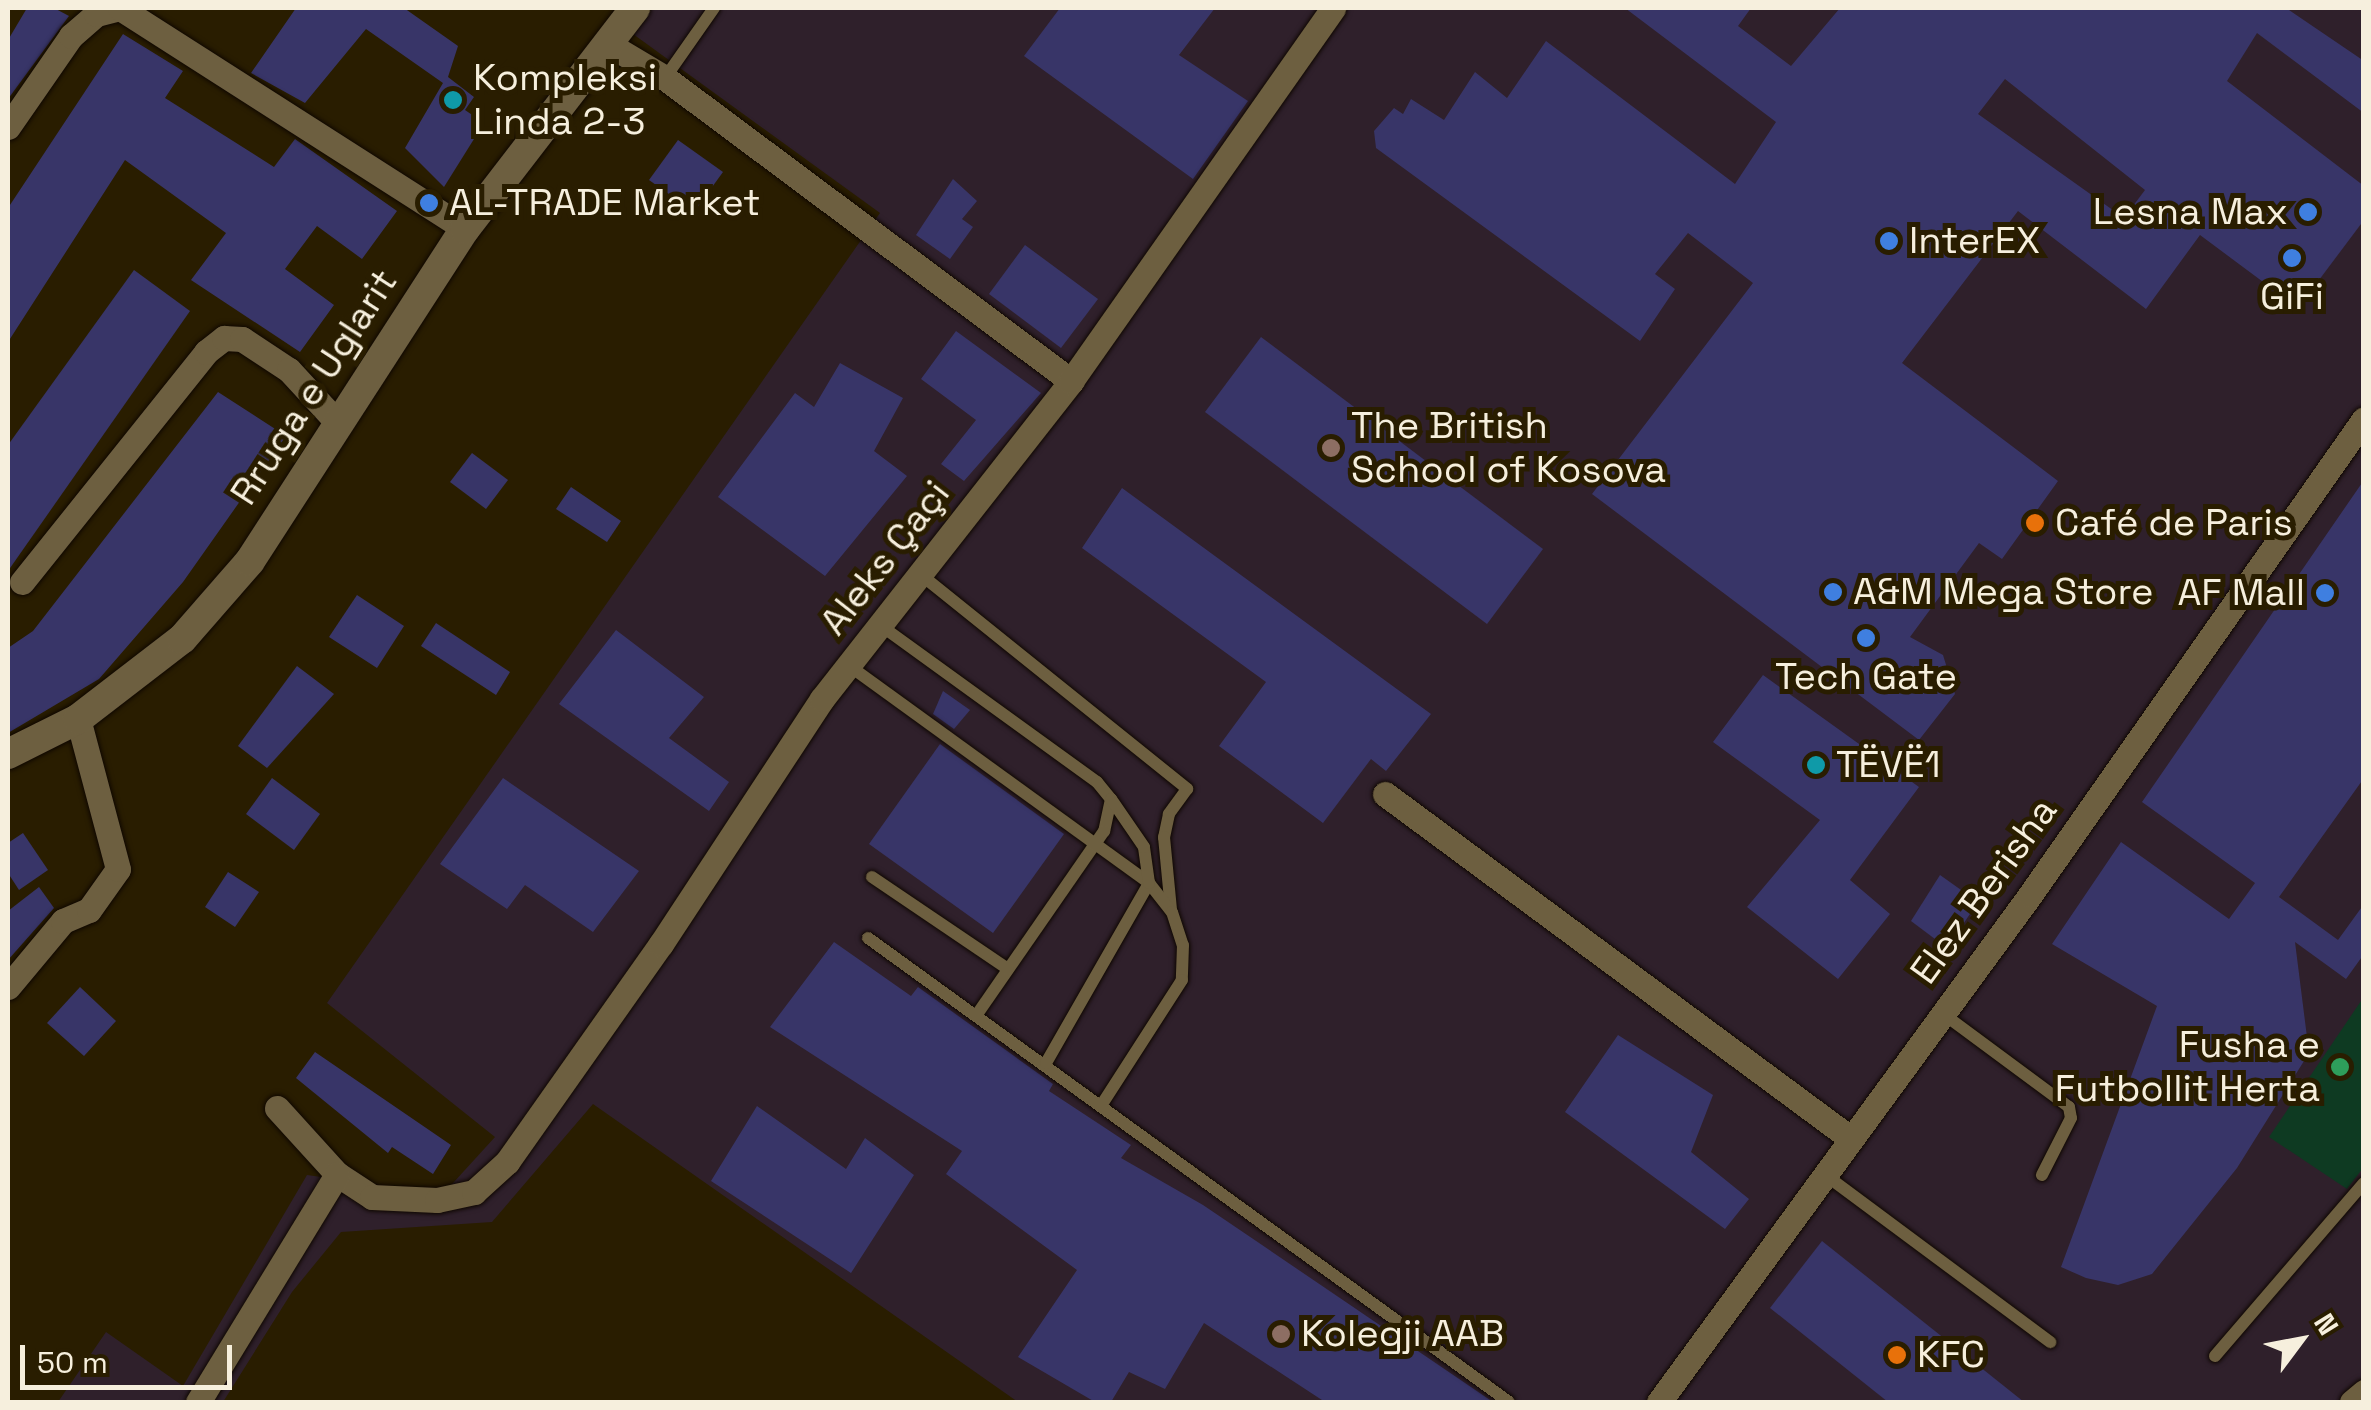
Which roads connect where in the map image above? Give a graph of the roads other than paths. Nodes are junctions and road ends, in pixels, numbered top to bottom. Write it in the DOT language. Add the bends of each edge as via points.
graph roads {
  1 [pos="635,8"];
  2 [pos="714,8"];
  3 [pos="1333,8"];
  4 [pos="157,17"];
  5 [pos="608,44"];
  6 [pos="665,78"];
  7 [pos="8,127"];
  8 [pos="466,229"];
  9 [pos="1070,381"];
  10 [pos="2364,419"];
  11 [pos="336,421"];
  12 [pos="920,574"];
  13 [pos="22,582"];
  14 [pos="880,624"];
  15 [pos="848,664"];
  16 [pos="78,719"];
  17 [pos="8,754"];
  18 [pos="1386,794"];
  19 [pos="1112,799"];
  20 [pos="1093,841"];
  21 [pos="872,877"];
  22 [pos="1149,883"];
  23 [pos="1172,912"];
  24 [pos="868,938"];
  25 [pos="1008,969"];
  26 [pos="8,987"];
  27 [pos="978,1013"];
  28 [pos="1942,1013"];
  29 [pos="1046,1062"];
  30 [pos="1102,1104"];
  31 [pos="276,1108"];
  32 [pos="1850,1138"];
  33 [pos="337,1174"];
  34 [pos="1824,1174"];
  35 [pos="2042,1176"];
  36 [pos="2364,1183"];
  37 [pos="2050,1342"];
  38 [pos="2215,1356"];
  39 [pos="2364,1392"];
  40 [pos="198,1402"];
  41 [pos="1509,1402"];
  42 [pos="1658,1402"];
  43 [pos="2352,1402"];
  1 -- 5 [label="street, Rruga e Uglarit"];
  2 -- 6 [label="lane"];
  3 -- 9 [label="street, Aleks Çaçi"];
  4 -- 7 [label="street" via="120,8 96,14 71,36"];
  4 -- 8 [label="street"];
  5 -- 6 [label="street"];
  5 -- 8 [label="street, Rruga e Uglarit"];
  6 -- 9 [label="street"];
  8 -- 11 [label="street, Rruga e Uglarit"];
  9 -- 12 [label="street, Aleks Çaçi"];
  10 -- 28 [label="street, Elez Berisha"];
  11 -- 13 [label="street" via="289,370 242,339 224,338"];
  11 -- 16 [label="street, Rruga e Uglarit" via="250,561 182,640"];
  12 -- 14 [label="street, Aleks Çaçi"];
  12 -- 23 [label="lane" via="1187,789 1169,814 1164,837"];
  14 -- 15 [label="street, Aleks Çaçi"];
  14 -- 19 [label="lane" via="1098,782"];
  15 -- 20 [label="lane"];
  15 -- 33 [label="street, Aleks Çaçi" via="506,1162 474,1192 437,1200 372,1197"];
  16 -- 17 [label="street, Rruga e Uglarit"];
  16 -- 26 [label="street" via="118,869 89,910 63,921"];
  18 -- 32 [label="street"];
  19 -- 20 [label="lane" via="1104,831"];
  19 -- 22 [label="lane" via="1144,847"];
  20 -- 22 [label="lane"];
  20 -- 25 [label="lane"];
  21 -- 25 [label="lane"];
  22 -- 23 [label="lane"];
  22 -- 29 [label="lane"];
  23 -- 30 [label="lane" via="1183,946 1182,980"];
  24 -- 27 [label="lane"];
  25 -- 27 [label="lane"];
  27 -- 29 [label="lane"];
  28 -- 32 [label="street, Elez Berisha"];
  28 -- 35 [label="lane" via="2070,1107"];
  29 -- 30 [label="lane"];
  30 -- 41 [label="lane"];
  31 -- 33 [label="street, Aleks Çaçi"];
  32 -- 34 [label="street, Elez Berisha"];
  33 -- 40 [label="street"];
  34 -- 37 [label="lane"];
  34 -- 42 [label="street, Elez Berisha"];
  36 -- 38 [label="lane"];
  39 -- 43 [label="street"];
}
